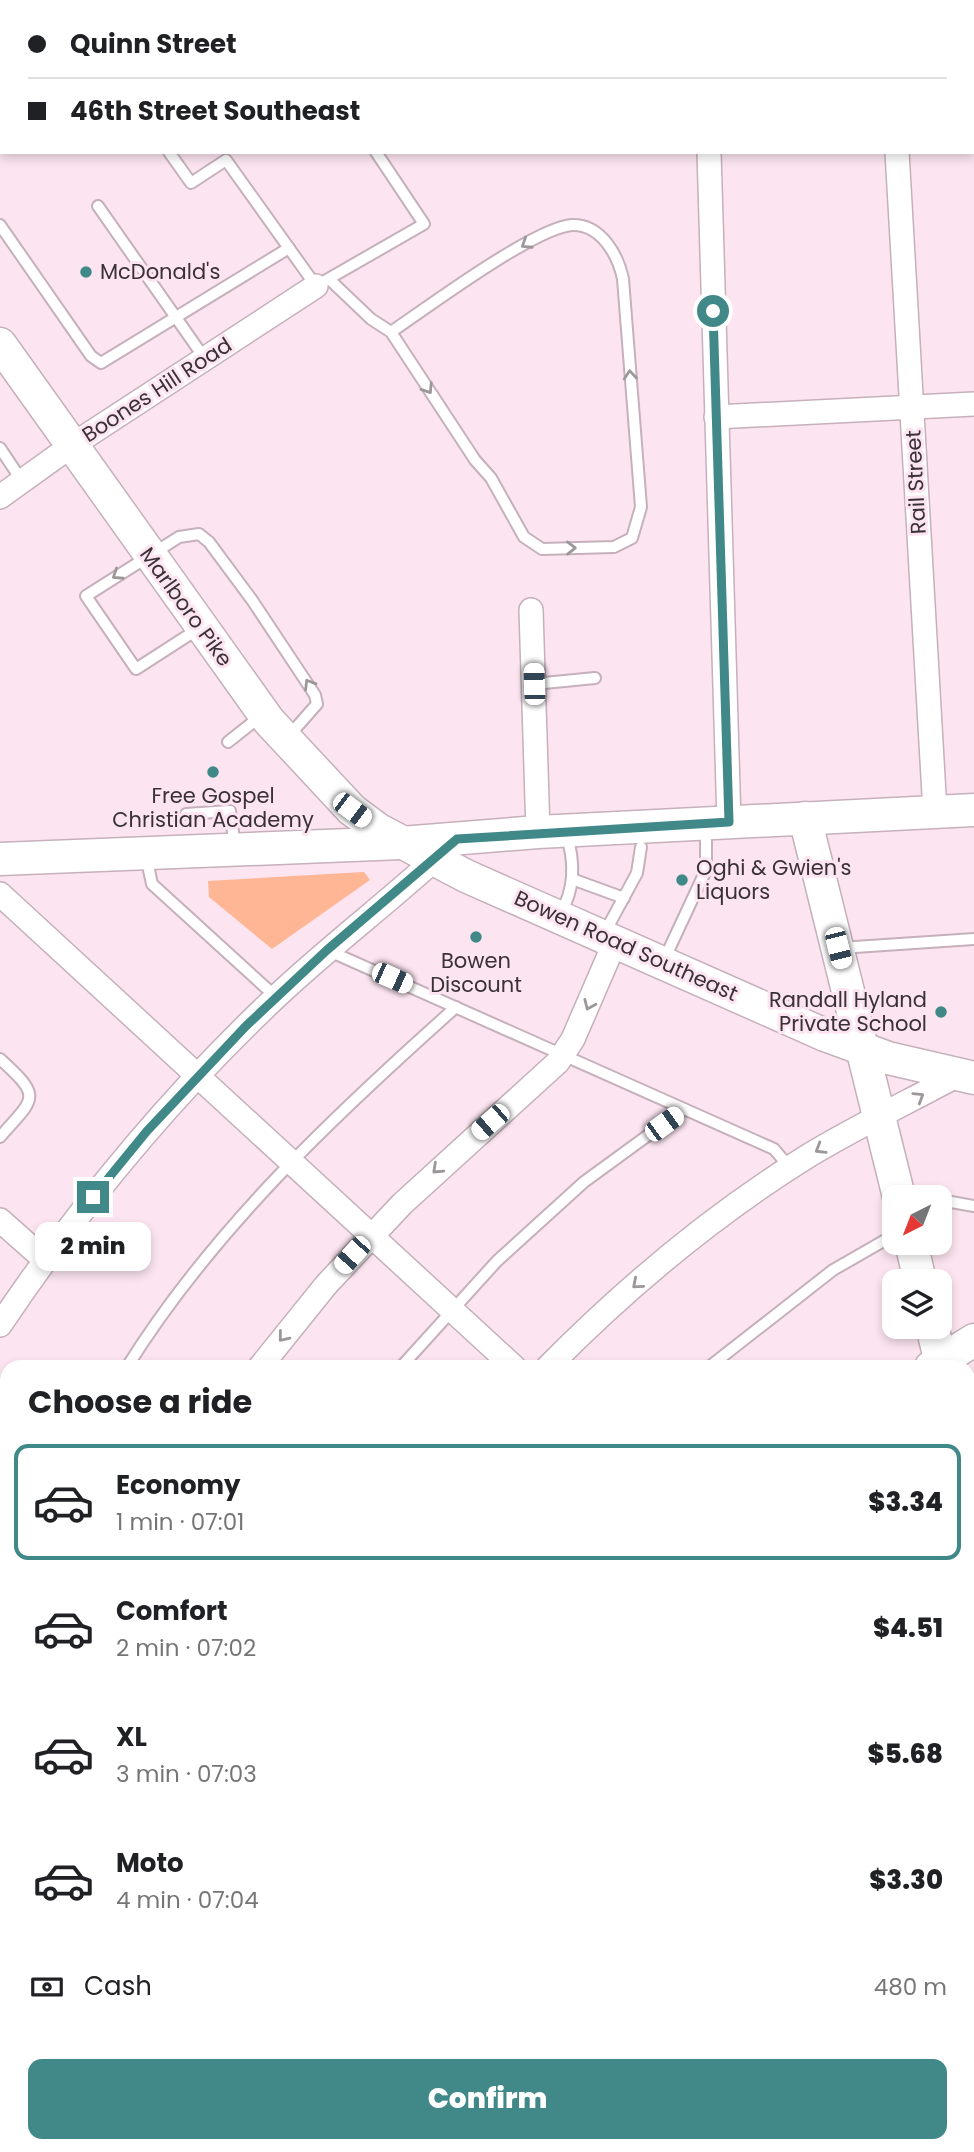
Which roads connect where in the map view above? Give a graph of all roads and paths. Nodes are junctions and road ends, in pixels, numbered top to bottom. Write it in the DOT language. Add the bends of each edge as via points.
graph roads {
  1 [pos="170,154"];
  2 [pos="377,154"];
  3 [pos="709,154"];
  4 [pos="897,154"];
  5 [pos="98,206"];
  6 [pos="0,225"];
  7 [pos="289,248"];
  8 [pos="323,283"];
  9 [pos="177,319"];
  10 [pos="391,332"];
  11 [pos="2,351"];
  12 [pos="205,359"];
  13 [pos="974,404"];
  14 [pos="912,407"];
  15 [pos="716,417"];
  16 [pos="71,446"];
  17 [pos="0,448"];
  18 [pos="22,481"];
  19 [pos="0,497"];
  20 [pos="149,554"];
  21 [pos="531,610"];
  22 [pos="200,627"];
  23 [pos="595,678"];
  24 [pos="534,684"];
  25 [pos="264,714"];
  26 [pos="286,739"];
  27 [pos="228,742"];
  28 [pos="974,810"];
  29 [pos="935,812"];
  30 [pos="186,814"];
  31 [pos="804,818"];
  32 [pos="718,823"];
  33 [pos="551,831"];
  34 [pos="401,843"];
  35 [pos="641,847"];
  36 [pos="235,849"];
  37 [pos="446,849"];
  38 [pos="145,853"];
  39 [pos="0,859"];
  40 [pos="572,880"];
  41 [pos="0,894"];
  42 [pos="624,898"];
  43 [pos="559,916"];
  44 [pos="609,939"];
  45 [pos="974,939"];
  46 [pos="838,948"];
  47 [pos="327,950"];
  48 [pos="663,963"];
  49 [pos="276,997"];
  50 [pos="456,1007"];
  51 [pos="863,1049"];
  52 [pos="564,1055"];
  53 [pos="0,1059"];
  54 [pos="198,1076"];
  55 [pos="966,1077"];
  56 [pos="684,1109"];
  57 [pos="880,1117"];
  58 [pos="0,1138"];
  59 [pos="290,1161"];
  60 [pos="790,1168"];
  61 [pos="897,1185"];
  62 [pos="952,1202"];
  63 [pos="974,1206"];
  64 [pos="0,1220"];
  65 [pos="371,1235"];
  66 [pos="882,1242"];
  67 [pos="45,1260"];
  68 [pos="450,1310"];
  69 [pos="0,1325"];
  70 [pos="934,1339"];
  71 [pos="974,1340"];
  72 [pos="132,1360"];
  73 [pos="266,1360"];
  74 [pos="407,1360"];
  75 [pos="506,1360"];
  76 [pos="556,1360"];
  77 [pos="718,1360"];
  78 [pos="937,1360"];
  79 [pos="945,1360"];
  1 -- 7 [label="lane" via="191,183 226,160"];
  2 -- 8 [label="lane" via="425,224"];
  3 -- 15 [label="street"];
  4 -- 14 [label="street, Rail Street"];
  5 -- 9 [label="lane"];
  6 -- 9 [label="lane" via="90,356 101,363"];
  7 -- 8 [label="lane"];
  7 -- 9 [label="lane"];
  8 -- 10 [label="lane"];
  8 -- 12 [label="street, Boones Hill Road"];
  9 -- 12 [label="lane"];
  10 -- 10 [label="lane, one-way" via="491,478 524,537 542,548 614,547 632,538 641,506 622,279 619,260 597,233 574,225 540,234"];
  11 -- 16 [label="main road, Marlboro Pike"];
  12 -- 16 [label="street, Boones Hill Road"];
  13 -- 14 [label="street"];
  14 -- 15 [label="street"];
  14 -- 29 [label="street, Rail Street"];
  15 -- 32 [label="street"];
  16 -- 18 [label="street, Boones Hill Road"];
  16 -- 20 [label="main road, Marlboro Pike"];
  17 -- 18 [label="lane"];
  18 -- 19 [label="street, Boones Hill Road"];
  20 -- 22 [label="main road, Marlboro Pike"];
  20 -- 22 [label="lane, one-way" via="86,596 136,669"];
  26 -- 20 [label="lane, one-way" via="317,704 316,695 216,552 199,534 188,533"];
  21 -- 24 [label="street"];
  22 -- 25 [label="main road, Marlboro Pike"];
  23 -- 24 [label="lane"];
  24 -- 33 [label="street"];
  25 -- 26 [label="main road, Marlboro Pike"];
  25 -- 27 [label="lane"];
  26 -- 34 [label="main road, Marlboro Pike" via="352,810"];
  28 -- 29 [label="main road"];
  29 -- 31 [label="main road"];
  30 -- 36 [label="lane" via="230,811"];
  31 -- 32 [label="main road"];
  31 -- 46 [label="main road"];
  32 -- 33 [label="main road"];
  32 -- 48 [label="lane" via="706,870"];
  33 -- 37 [label="main road"];
  33 -- 40 [label="lane" via="573,857"];
  34 -- 36 [label="main road"];
  34 -- 37 [label="main road, Bowen Road Southeast"];
  35 -- 42 [label="lane" via="637,873"];
  36 -- 38 [label="main road"];
  37 -- 43 [label="main road, Bowen Road Southeast"];
  37 -- 47 [label="street"];
  38 -- 39 [label="main road"];
  38 -- 49 [label="lane" via="152,884"];
  40 -- 42 [label="lane"];
  40 -- 43 [label="lane" via="571,894"];
  41 -- 54 [label="street"];
  42 -- 44 [label="lane"];
  43 -- 44 [label="main road, Bowen Road Southeast"];
  44 -- 48 [label="main road, Bowen Road Southeast"];
  44 -- 52 [label="street, one-way"];
  45 -- 46 [label="lane"];
  46 -- 51 [label="main road"];
  47 -- 49 [label="street"];
  47 -- 50 [label="lane"];
  48 -- 51 [label="main road, Bowen Road Southeast"];
  49 -- 54 [label="street"];
  50 -- 52 [label="lane"];
  50 -- 59 [label="lane"];
  51 -- 55 [label="main road, Bowen Road Southeast"];
  51 -- 57 [label="main road"];
  52 -- 56 [label="lane"];
  52 -- 65 [label="street, one-way"];
  53 -- 58 [label="lane" via="25,1081 31,1094 30,1103"];
  54 -- 59 [label="street"];
  54 -- 67 [label="street" via="117,1167"];
  57 -- 55 [label="street, one-way"];
  56 -- 60 [label="lane" via="774,1149"];
  56 -- 68 [label="lane" via="584,1182"];
  57 -- 60 [label="street, one-way"];
  57 -- 61 [label="main road"];
  59 -- 65 [label="street"];
  59 -- 72 [label="lane" via="198,1269"];
  60 -- 76 [label="street, one-way" via="662,1262"];
  62 -- 63 [label="lane"];
  64 -- 67 [label="street"];
  65 -- 68 [label="street"];
  65 -- 73 [label="street, one-way"];
  66 -- 77 [label="lane" via="833,1270"];
  67 -- 69 [label="street"];
  68 -- 74 [label="lane"];
  68 -- 75 [label="street"];
  70 -- 78 [label="main road"];
  71 -- 79 [label="main road"];
}
